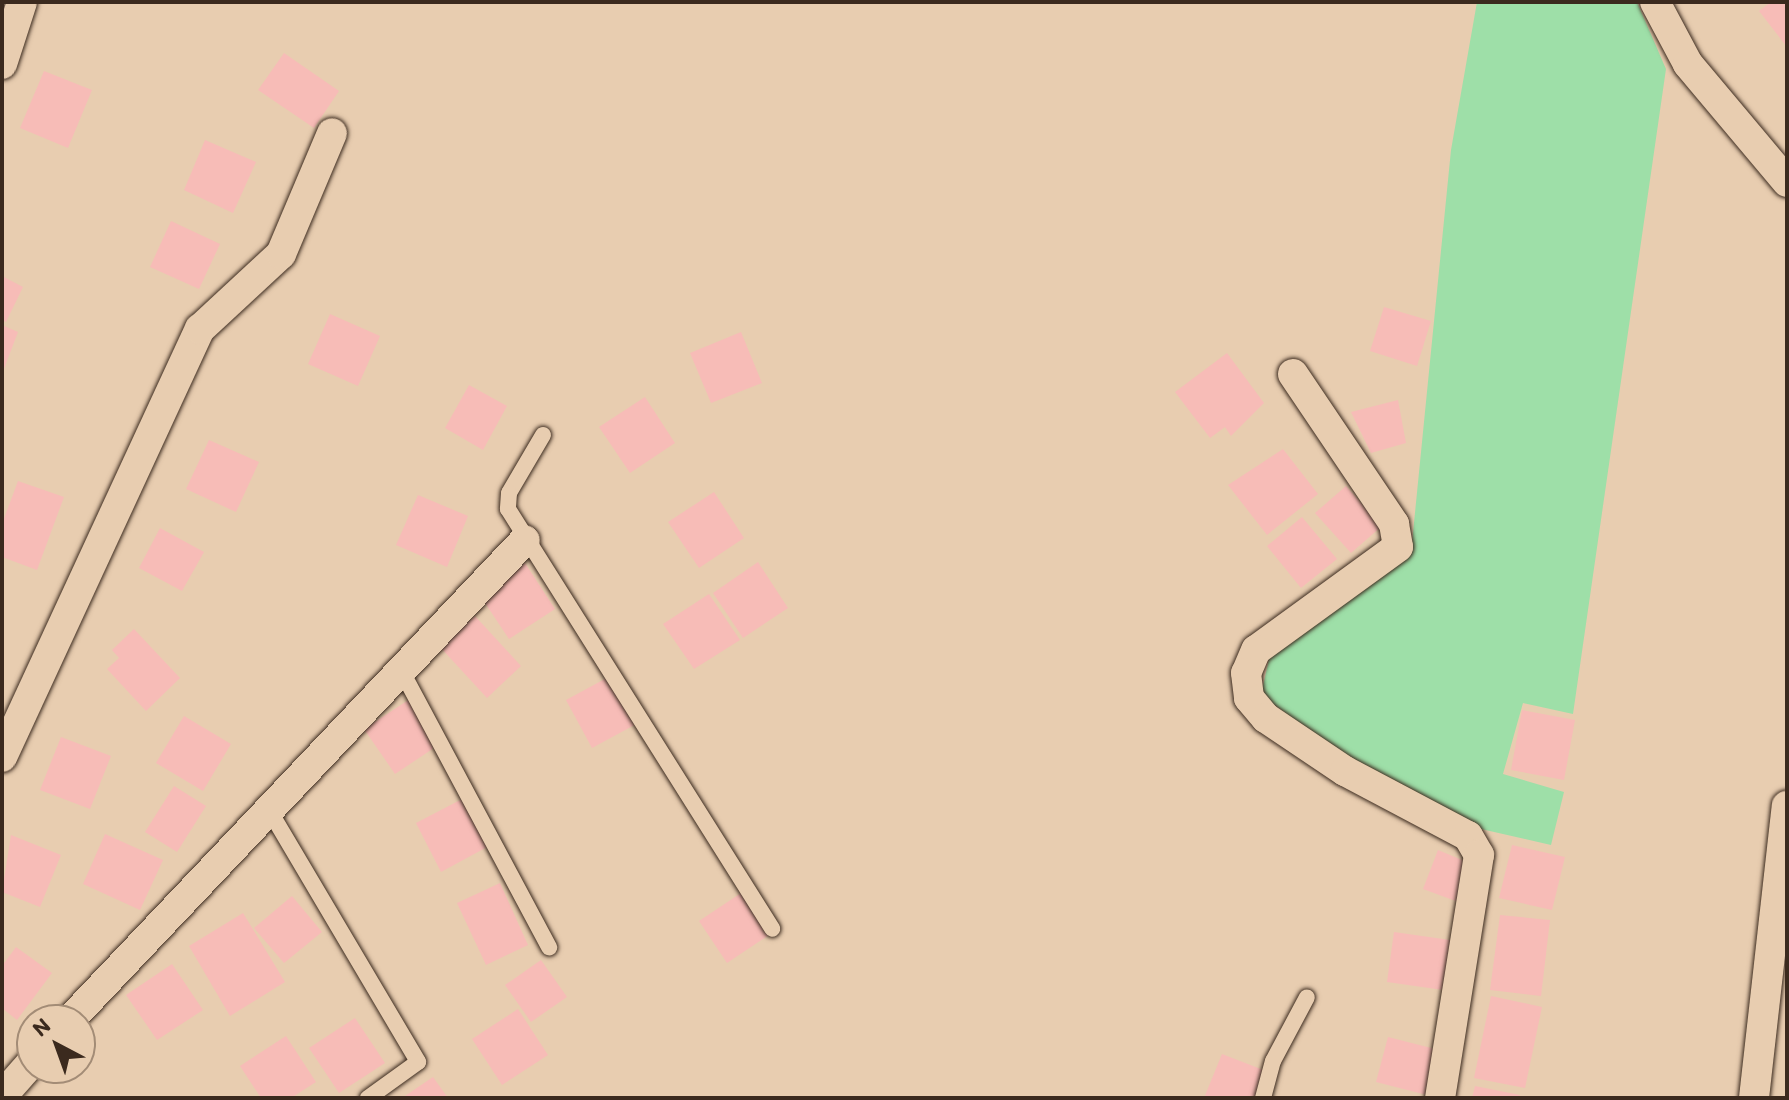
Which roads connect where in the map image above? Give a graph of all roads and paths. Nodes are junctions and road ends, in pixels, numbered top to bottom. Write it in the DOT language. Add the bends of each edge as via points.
graph roads {
  1 [pos="22,2"];
  2 [pos="1655,2"];
  3 [pos="2,64"];
  4 [pos="332,133"];
  5 [pos="1787,182"];
  6 [pos="1293,374"];
  7 [pos="543,435"];
  8 [pos="525,540"];
  9 [pos="399,666"];
  10 [pos="2,757"];
  11 [pos="1787,806"];
  12 [pos="268,808"];
  13 [pos="772,929"];
  14 [pos="549,947"];
  15 [pos="1307,997"];
  16 [pos="85,1004"];
  17 [pos="16,1080"];
  18 [pos="2,1096"];
  19 [pos="368,1098"];
  20 [pos="1263,1098"];
  21 [pos="1440,1098"];
  22 [pos="1754,1098"];
  1 -- 3 [label="street"];
  2 -- 5 [label="street" via="1688,64"];
  4 -- 10 [label="street" via="281,254 200,329"];
  6 -- 21 [label="street" via="1394,524 1398,547 1256,650 1246,673 1249,698 1266,718 1345,771 1468,836 1479,855"];
  7 -- 8 [label="lane" via="509,493 508,509"];
  8 -- 9 [label="street"];
  8 -- 13 [label="lane" via="633,697"];
  9 -- 12 [label="street"];
  9 -- 14 [label="lane"];
  11 -- 22 [label="street"];
  12 -- 16 [label="street"];
  12 -- 19 [label="lane" via="418,1062"];
  15 -- 20 [label="lane" via="1273,1061"];
  17 -- 18 [label="street"];
}
